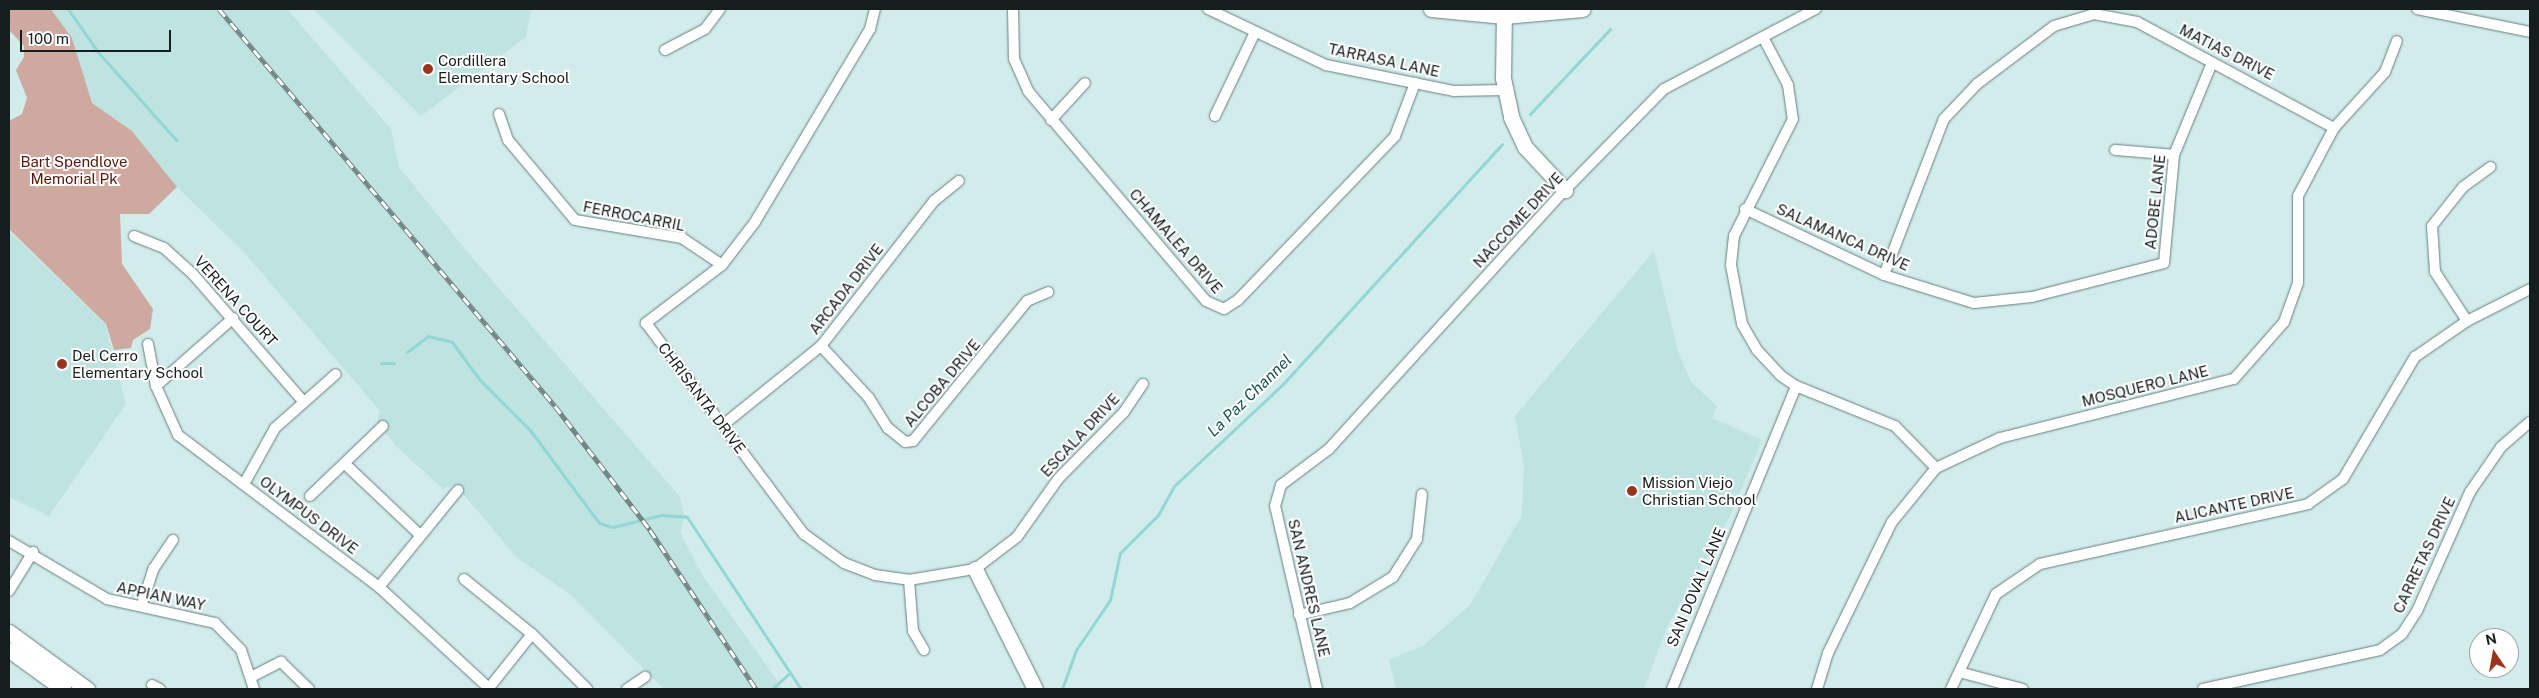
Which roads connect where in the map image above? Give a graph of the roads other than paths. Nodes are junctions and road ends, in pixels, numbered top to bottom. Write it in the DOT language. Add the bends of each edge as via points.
graph roads {
  1 [pos="720,9"];
  2 [pos="876,9"];
  3 [pos="1013,9"];
  4 [pos="1208,9"];
  5 [pos="1431,9"];
  6 [pos="1583,9"];
  7 [pos="1816,9"];
  8 [pos="2418,9"];
  9 [pos="1504,12"];
  10 [pos="1255,32"];
  11 [pos="2530,32"];
  12 [pos="1764,39"];
  13 [pos="2397,41"];
  14 [pos="665,50"];
  15 [pos="2212,63"];
  16 [pos="1085,83"];
  17 [pos="1415,83"];
  18 [pos="1504,90"];
  19 [pos="499,114"];
  20 [pos="1215,116"];
  21 [pos="1052,120"];
  22 [pos="2334,128"];
  23 [pos="2115,150"];
  24 [pos="2174,155"];
  25 [pos="2491,167"];
  26 [pos="959,181"];
  27 [pos="1565,190"];
  28 [pos="1745,209"];
  29 [pos="134,236"];
  30 [pos="2164,263"];
  31 [pos="722,265"];
  32 [pos="1884,275"];
  33 [pos="2530,289"];
  34 [pos="1048,292"];
  35 [pos="234,318"];
  36 [pos="2467,321"];
  37 [pos="148,344"];
  38 [pos="821,346"];
  39 [pos="336,374"];
  40 [pos="1143,384"];
  41 [pos="156,386"];
  42 [pos="1796,386"];
  43 [pos="304,401"];
  44 [pos="2530,422"];
  45 [pos="723,425"];
  46 [pos="383,426"];
  47 [pos="345,464"];
  48 [pos="1936,468"];
  49 [pos="244,484"];
  50 [pos="458,490"];
  51 [pos="1275,494"];
  52 [pos="1422,494"];
  53 [pos="310,496"];
  54 [pos="419,534"];
  55 [pos="173,540"];
  56 [pos="9,541"];
  57 [pos="32,552"];
  58 [pos="975,569"];
  59 [pos="464,578"];
  60 [pos="909,580"];
  61 [pos="379,587"];
  62 [pos="9,592"];
  63 [pos="142,604"];
  64 [pos="1300,615"];
  65 [pos="9,632"];
  66 [pos="532,634"];
  67 [pos="9,650"];
  68 [pos="924,650"];
  69 [pos="1959,672"];
  70 [pos="251,676"];
  71 [pos="645,677"];
  72 [pos="63,689"];
  73 [pos="87,689"];
  74 [pos="254,689"];
  75 [pos="309,689"];
  76 [pos="490,689"];
  77 [pos="587,689"];
  78 [pos="627,689"];
  79 [pos="1034,689"];
  80 [pos="1317,689"];
  81 [pos="1672,689"];
  82 [pos="1817,689"];
  83 [pos="1951,689"];
  84 [pos="2023,689"];
  85 [pos="2203,689"];
  1 -- 14 [label="street" via="705,29"];
  2 -- 31 [label="street, CHRISANTA DRIVE" via="870,29 755,222"];
  3 -- 21 [label="street, CHAMALEA DRIVE" via="1014,59 1028,91"];
  4 -- 10 [label="street, TARRASA LANE"];
  5 -- 9 [label="street"];
  6 -- 9 [label="street"];
  7 -- 12 [label="street, NACCOME DRIVE"];
  8 -- 11 [label="street"];
  9 -- 18 [label="street"];
  10 -- 17 [label="street, TARRASA LANE" via="1326,65"];
  10 -- 20 [label="street"];
  12 -- 27 [label="street, NACCOME DRIVE" via="1664,89"];
  12 -- 28 [label="street" via="1788,85 1793,119 1784,144"];
  13 -- 22 [label="street, MOSQUERO LANE" via="2385,72"];
  15 -- 22 [label="street, MATIAS DRIVE"];
  15 -- 24 [label="street, ADOBE LANE"];
  15 -- 32 [label="street, MATIAS DRIVE" via="2137,22 2094,14 2054,26 1976,84 1944,119"];
  16 -- 21 [label="street"];
  17 -- 18 [label="street, TARRASA LANE" via="1470,93"];
  17 -- 21 [label="street, CHAMALEA DRIVE" via="1395,136 1238,300 1224,309 1206,301"];
  18 -- 27 [label="street" via="1525,146"];
  19 -- 31 [label="street, FERROCARRIL" via="508,140 575,220 682,238"];
  22 -- 48 [label="street, MOSQUERO LANE" via="2298,196 2298,283 2284,322 2234,379 2000,438"];
  23 -- 24 [label="street"];
  24 -- 30 [label="street, ADOBE LANE"];
  25 -- 36 [label="street" via="2463,187 2432,226 2435,272"];
  26 -- 38 [label="street, ARCADA DRIVE" via="934,201"];
  27 -- 51 [label="street, NACCOME DRIVE" via="1328,449"];
  28 -- 32 [label="street, SALAMANCA DRIVE"];
  28 -- 42 [label="street" via="1731,251 1737,307 1757,350"];
  29 -- 35 [label="street, VERENA COURT" via="164,248"];
  30 -- 32 [label="street, SALAMANCA DRIVE" via="2032,297 1974,303"];
  31 -- 45 [label="street, CHRISANTA DRIVE" via="646,324"];
  33 -- 36 [label="street, ALICANTE DRIVE"];
  34 -- 38 [label="street, ALCOBA DRIVE" via="1027,302 913,441 905,442 888,428 869,398"];
  35 -- 41 [label="street"];
  35 -- 43 [label="street, VERENA COURT"];
  36 -- 69 [label="street, ALICANTE DRIVE" via="2415,356 2344,478 2308,504 2040,564 1996,594"];
  37 -- 41 [label="street, OLYMPUS DRIVE"];
  38 -- 45 [label="street, ARCADA DRIVE"];
  39 -- 43 [label="street"];
  40 -- 58 [label="street, ESCALA DRIVE" via="1124,412 1058,479 1016,537"];
  41 -- 49 [label="street, OLYMPUS DRIVE" via="178,434"];
  42 -- 48 [label="street" via="1895,426"];
  42 -- 81 [label="street, SAN DOVAL LANE"];
  43 -- 49 [label="street" via="275,428"];
  44 -- 85 [label="street, CARRETAS DRIVE" via="2501,447 2470,492 2417,611 2402,634 2380,650"];
  45 -- 60 [label="street, CHRISANTA DRIVE" via="804,534 844,563 876,575"];
  46 -- 47 [label="street"];
  47 -- 53 [label="street"];
  47 -- 54 [label="street"];
  48 -- 82 [label="street, MOSQUERO LANE" via="1892,522 1828,653"];
  49 -- 61 [label="street, OLYMPUS DRIVE"];
  50 -- 54 [label="street"];
  51 -- 64 [label="street, SAN ANDRES LANE"];
  52 -- 64 [label="street" via="1417,539 1392,577 1350,603"];
  54 -- 61 [label="street"];
  55 -- 63 [label="street" via="154,568"];
  56 -- 57 [label="street, APPIAN WAY"];
  57 -- 62 [label="street"];
  57 -- 63 [label="street, APPIAN WAY" via="107,599"];
  58 -- 60 [label="street, CHRISANTA DRIVE"];
  58 -- 79 [label="street"];
  59 -- 66 [label="street"];
  60 -- 68 [label="street" via="914,631"];
  61 -- 76 [label="street, OLYMPUS DRIVE"];
  63 -- 70 [label="street, APPIAN WAY" via="215,623 241,650"];
  64 -- 80 [label="street, SAN ANDRES LANE"];
  65 -- 73 [label="street"];
  66 -- 76 [label="street"];
  66 -- 77 [label="street"];
  67 -- 72 [label="street"];
  69 -- 83 [label="street, ALICANTE DRIVE"];
  69 -- 84 [label="street"];
  70 -- 74 [label="street, APPIAN WAY"];
  70 -- 75 [label="street" via="281,662"];
  71 -- 78 [label="street"];
}
